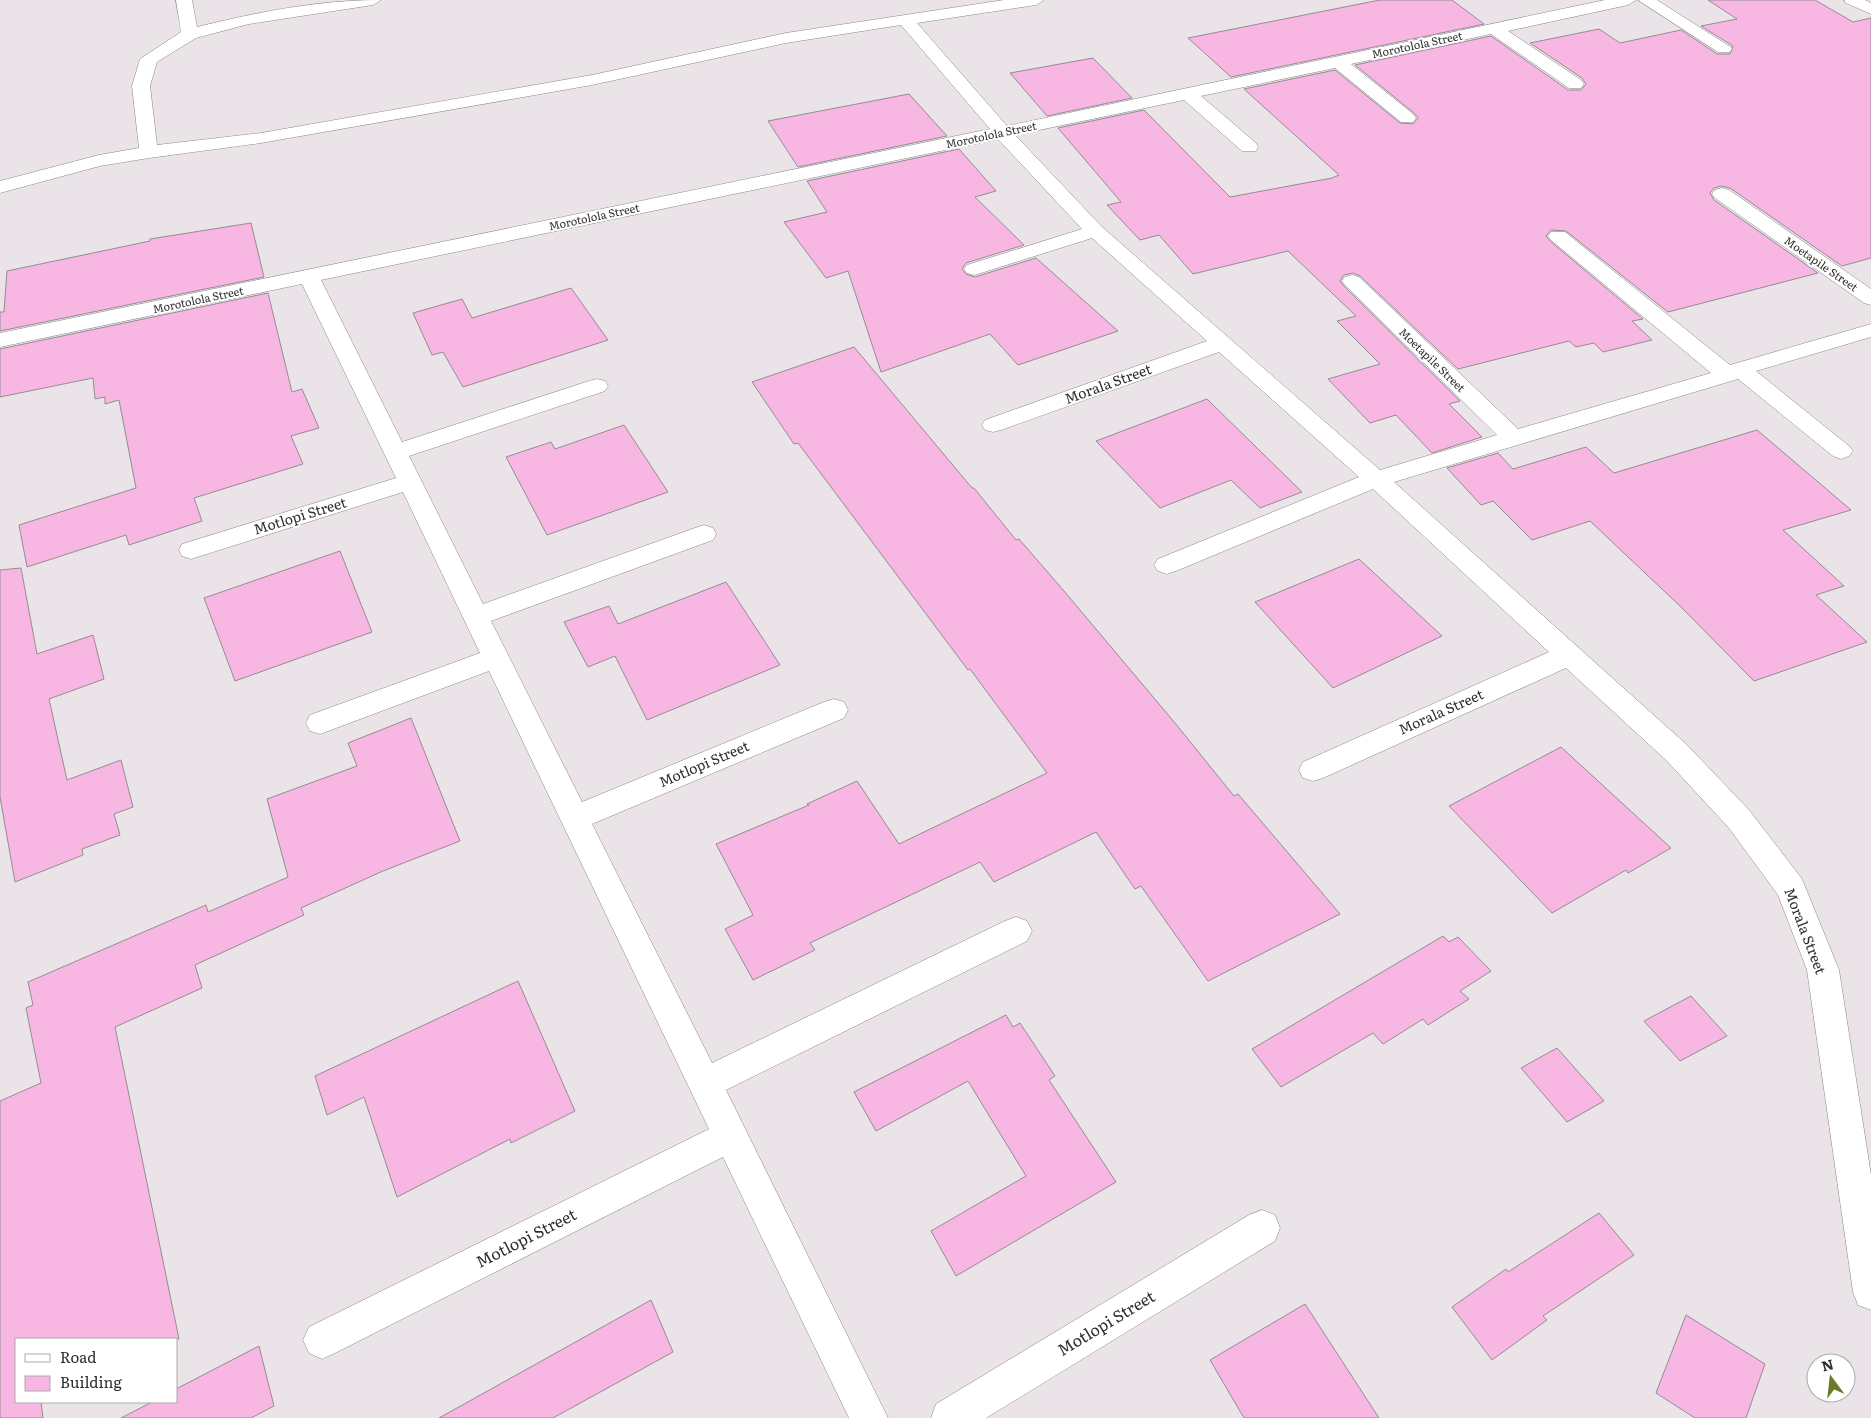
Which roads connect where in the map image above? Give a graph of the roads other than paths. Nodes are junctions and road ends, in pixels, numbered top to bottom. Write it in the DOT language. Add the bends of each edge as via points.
graph roads {
  1 [pos="184,0"];
  2 [pos="373,0"];
  3 [pos="1036,0"];
  4 [pos="1628,0"];
  5 [pos="1646,0"];
  6 [pos="1852,0"];
  7 [pos="1871,9"];
  8 [pos="911,14"];
  9 [pos="1495,28"];
  10 [pos="190,34"];
  11 [pos="1724,48"];
  12 [pos="1338,62"];
  13 [pos="1575,84"];
  14 [pos="1188,94"];
  15 [pos="1407,118"];
  16 [pos="1002,132"];
  17 [pos="1249,147"];
  18 [pos="149,152"];
  19 [pos="0,187"];
  20 [pos="1722,194"];
  21 [pos="1096,231"];
  22 [pos="1558,236"];
  23 [pos="974,269"];
  24 [pos="309,277"];
  25 [pos="1352,281"];
  26 [pos="1871,299"];
  27 [pos="1871,330"];
  28 [pos="0,340"];
  29 [pos="1222,344"];
  30 [pos="1734,372"];
  31 [pos="597,386"];
  32 [pos="993,425"];
  33 [pos="1513,438"];
  34 [pos="1841,451"];
  35 [pos="395,452"];
  36 [pos="1376,479"];
  37 [pos="409,482"];
  38 [pos="704,534"];
  39 [pos="191,550"];
  40 [pos="1167,565"];
  41 [pos="476,617"];
  42 [pos="1569,655"];
  43 [pos="495,658"];
  44 [pos="834,710"];
  45 [pos="320,723"];
  46 [pos="1313,770"];
  47 [pos="575,818"];
  48 [pos="1016,931"];
  49 [pos="705,1083"];
  50 [pos="730,1136"];
  51 [pos="1262,1228"];
  52 [pos="1871,1292"];
  53 [pos="322,1340"];
  54 [pos="869,1418"];
  55 [pos="950,1418"];
  1 -- 10 [label="street"];
  2 -- 10 [label="street" via="248,19"];
  3 -- 8 [label="street"];
  4 -- 9 [label="street, Morotolola Street"];
  5 -- 11 [label="street"];
  6 -- 7 [label="street"];
  8 -- 16 [label="street, Morala Street"];
  8 -- 18 [label="street" via="592,80 270,137"];
  9 -- 12 [label="street, Morotolola Street"];
  9 -- 13 [label="street"];
  10 -- 18 [label="street" via="149,59 141,86"];
  12 -- 14 [label="street, Morotolola Street"];
  12 -- 15 [label="street"];
  14 -- 16 [label="street, Morotolola Street"];
  14 -- 17 [label="street"];
  16 -- 21 [label="street, Morala Street"];
  16 -- 24 [label="street, Morotolola Street"];
  18 -- 19 [label="street" via="99,161"];
  20 -- 26 [label="street, Moetapile Street"];
  21 -- 23 [label="street"];
  21 -- 29 [label="street, Morala Street"];
  22 -- 30 [label="street"];
  24 -- 28 [label="street, Morotolola Street"];
  24 -- 35 [label="street"];
  25 -- 33 [label="street, Moetapile Street"];
  27 -- 30 [label="street"];
  29 -- 32 [label="street, Morala Street"];
  29 -- 36 [label="street, Morala Street"];
  30 -- 33 [label="street"];
  30 -- 34 [label="street"];
  31 -- 35 [label="street"];
  33 -- 36 [label="street"];
  35 -- 37 [label="street"];
  36 -- 40 [label="street"];
  36 -- 42 [label="street, Morala Street"];
  37 -- 39 [label="street, Motlopi Street"];
  37 -- 41 [label="street"];
  38 -- 41 [label="street"];
  41 -- 43 [label="street"];
  42 -- 46 [label="street, Morala Street"];
  42 -- 52 [label="street, Morala Street" via="1677,753 1739,819 1791,888 1822,970"];
  43 -- 45 [label="street"];
  43 -- 47 [label="street"];
  44 -- 47 [label="street, Motlopi Street"];
  47 -- 49 [label="street"];
  48 -- 49 [label="street"];
  49 -- 50 [label="street"];
  50 -- 53 [label="street, Motlopi Street"];
  50 -- 54 [label="street"];
  51 -- 55 [label="street, Motlopi Street"];
}
